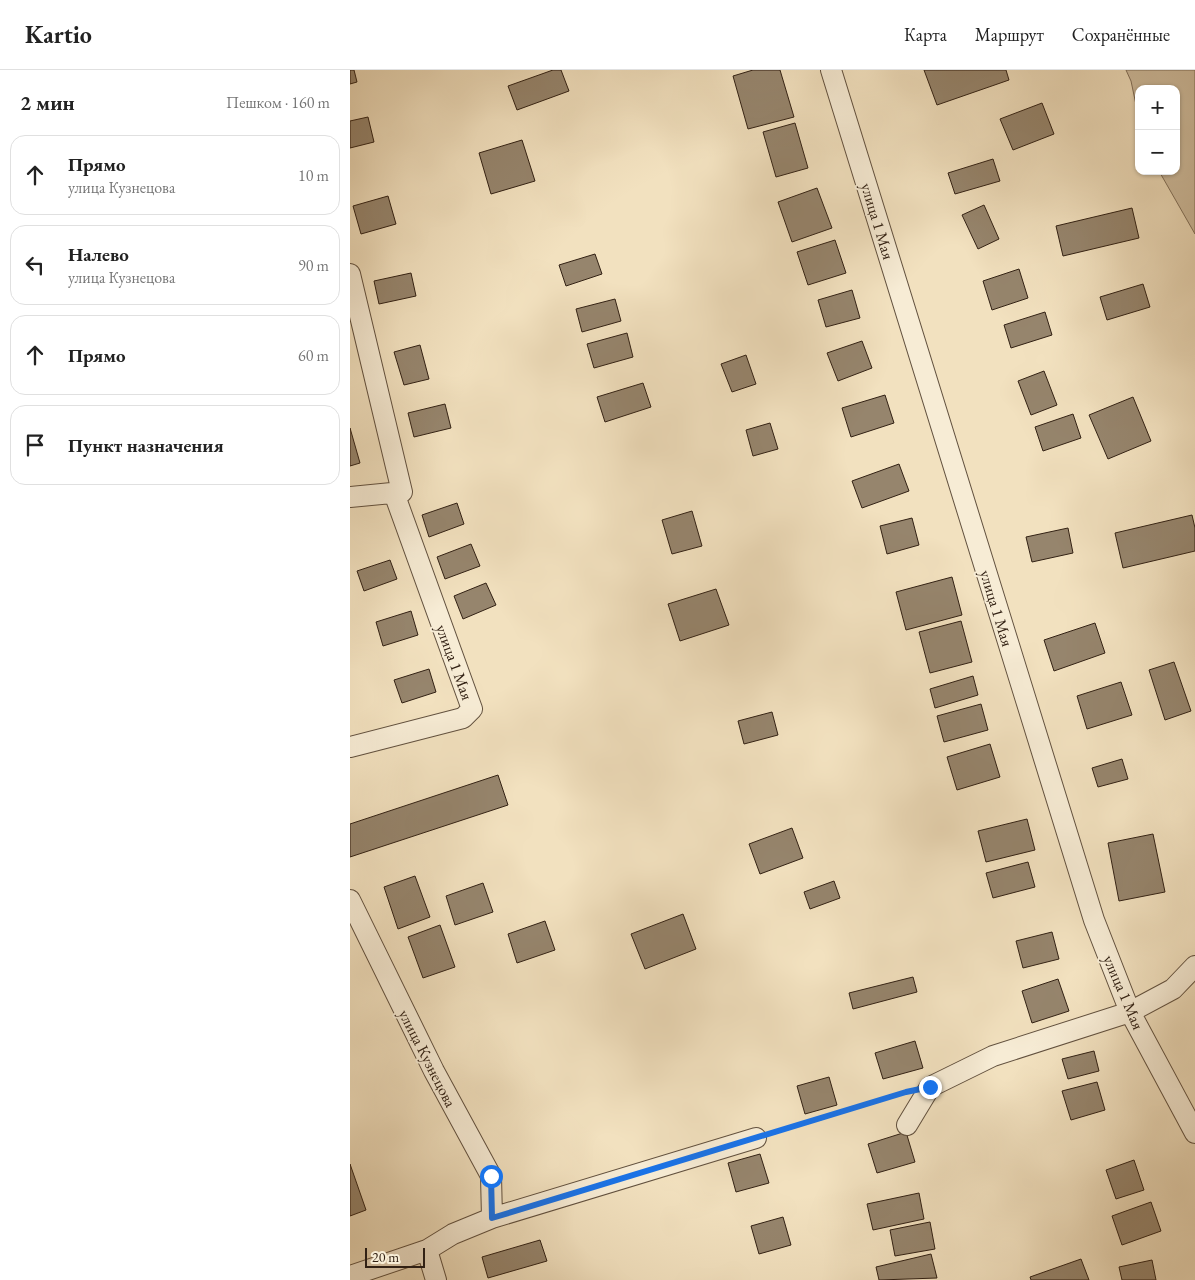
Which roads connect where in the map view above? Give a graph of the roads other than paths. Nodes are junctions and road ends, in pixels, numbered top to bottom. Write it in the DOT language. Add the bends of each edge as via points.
graph roads {
  1 [pos="831,70"];
  2 [pos="350,274"];
  3 [pos="394,493"];
  4 [pos="350,497"];
  5 [pos="350,747"];
  6 [pos="350,900"];
  7 [pos="1195,966"];
  8 [pos="1130,1012"];
  9 [pos="907,1125"];
  10 [pos="1195,1133"];
  11 [pos="756,1138"];
  12 [pos="492,1218"];
  13 [pos="427,1250"];
  14 [pos="350,1276"];
  15 [pos="436,1280"];
  1 -- 8 [label="street, улица 1 Мая" via="1094,920"];
  2 -- 3 [label="street" via="402,492"];
  3 -- 4 [label="street"];
  3 -- 5 [label="street, улица 1 Мая" via="472,709 463,718"];
  6 -- 12 [label="street, улица Кузнецова" via="434,1071 491,1176"];
  7 -- 8 [label="street" via="1173,989"];
  8 -- 9 [label="street" via="993,1056 930,1087"];
  8 -- 10 [label="street, улица 1 Мая"];
  11 -- 12 [label="street"];
  12 -- 13 [label="street" via="453,1234"];
  13 -- 14 [label="street"];
  13 -- 15 [label="street"];
}
